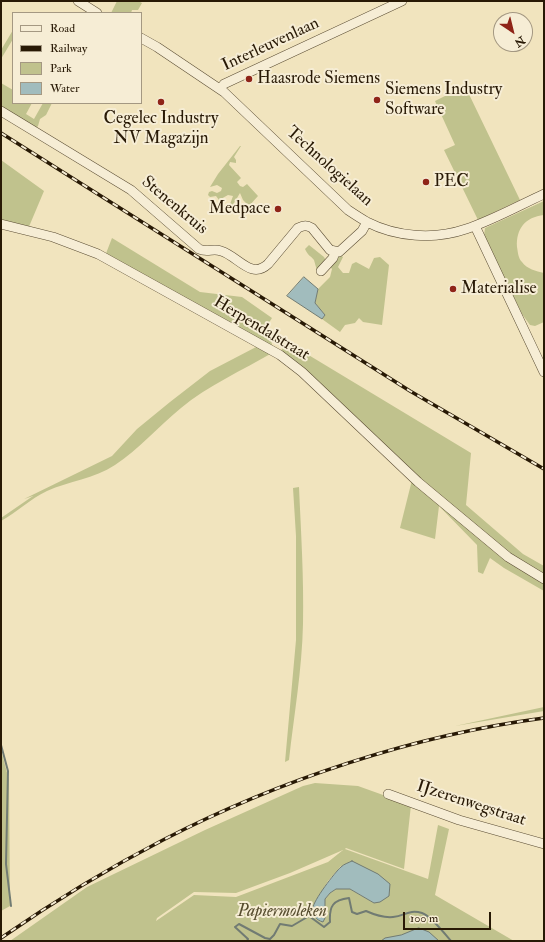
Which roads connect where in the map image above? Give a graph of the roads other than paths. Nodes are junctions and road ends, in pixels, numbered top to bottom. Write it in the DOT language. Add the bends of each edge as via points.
graph roads {
  1 [pos="78,1"];
  2 [pos="402,1"];
  3 [pos="95,12"];
  4 [pos="142,39"];
  5 [pos="220,89"];
  6 [pos="1,111"];
  7 [pos="544,194"];
  8 [pos="367,222"];
  9 [pos="1,224"];
  10 [pos="475,226"];
  11 [pos="335,252"];
  12 [pos="321,272"];
  13 [pos="544,372"];
  14 [pos="544,579"];
  15 [pos="388,794"];
  16 [pos="544,844"];
  1 -- 3 [label="street"];
  2 -- 5 [label="street, Interleuvenlaan" via="224,84"];
  4 -- 5 [label="street, Interleuvenlaan"];
  5 -- 8 [label="street, Technologielaan" via="324,189 348,210"];
  6 -- 11 [label="street, Stenenkruis" via="131,190 203,251 221,251 254,270 263,269 298,228 304,225 312,228 330,250"];
  7 -- 10 [label="street, Technologielaan"];
  8 -- 10 [label="street, Technologielaan" via="406,234 429,236"];
  8 -- 11 [label="street" via="362,231 339,252"];
  9 -- 14 [label="street, Herpendalstraat" via="53,237 98,254 280,356 302,372 418,482 508,556"];
  10 -- 13 [label="street"];
  11 -- 12 [label="street"];
  15 -- 16 [label="street, IJzerenwegstraat" via="459,820"];
}
